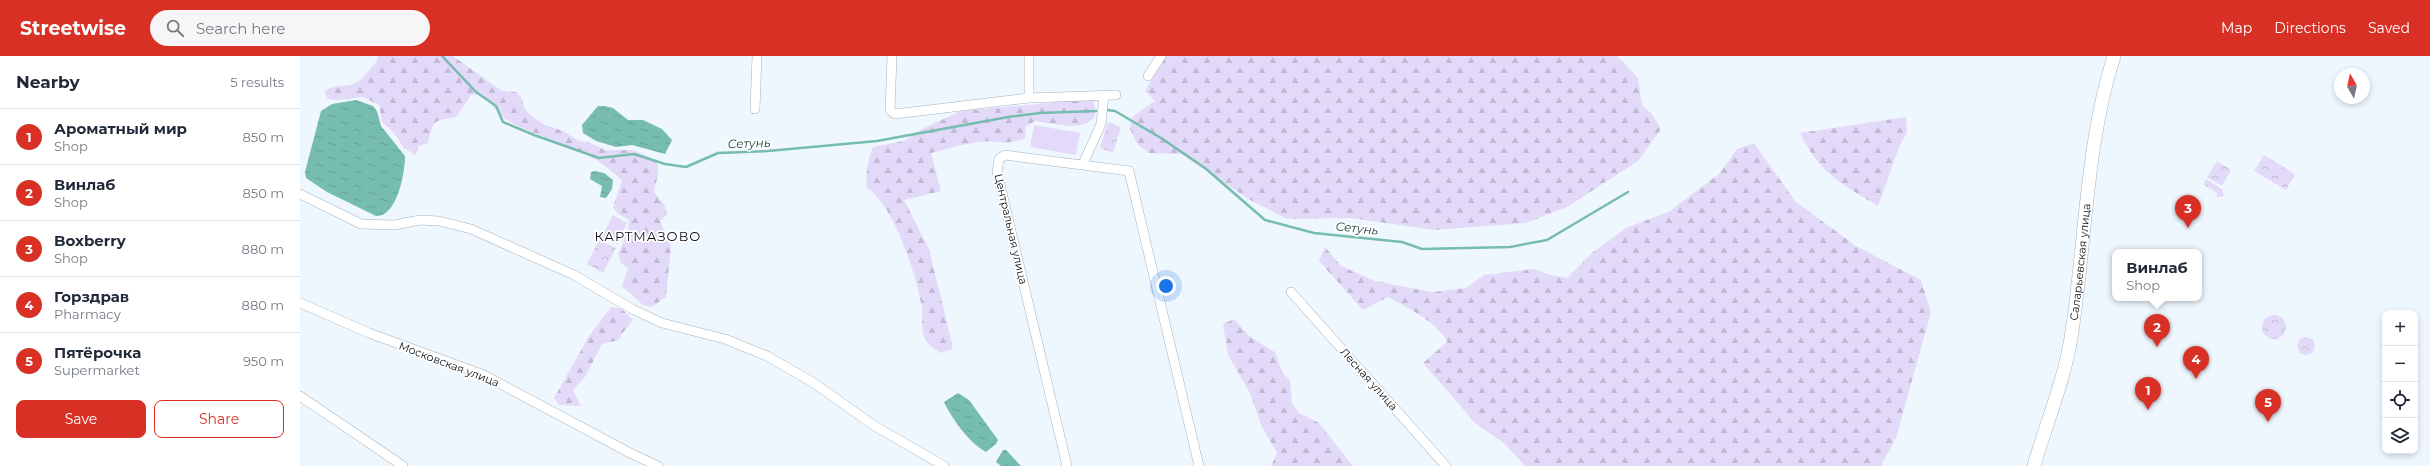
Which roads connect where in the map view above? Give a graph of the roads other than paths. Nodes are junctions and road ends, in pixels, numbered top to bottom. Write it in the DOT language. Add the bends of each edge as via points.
graph roads {
  1 [pos="757,56"];
  2 [pos="892,56"];
  3 [pos="1029,56"];
  4 [pos="1162,56"];
  5 [pos="2114,56"];
  6 [pos="1148,76"];
  7 [pos="1104,94"];
  8 [pos="1116,95"];
  9 [pos="1029,98"];
  10 [pos="755,110"];
  11 [pos="1083,164"];
  12 [pos="300,194"];
  13 [pos="1291,292"];
  14 [pos="300,303"];
  15 [pos="300,396"];
  16 [pos="403,466"];
  17 [pos="658,466"];
  18 [pos="944,466"];
  19 [pos="1067,466"];
  20 [pos="1199,466"];
  21 [pos="1446,466"];
  22 [pos="2034,466"];
  1 -- 10 [label="street"];
  2 -- 9 [label="street" via="892,113"];
  3 -- 9 [label="street"];
  4 -- 6 [label="street"];
  5 -- 22 [label="street, Саларьевская улица" via="2089,169 2071,339"];
  7 -- 8 [label="street"];
  7 -- 9 [label="street"];
  7 -- 11 [label="street" via="1102,124"];
  11 -- 19 [label="street, Центральная улица" via="1013,154 1005,155 997,164"];
  11 -- 20 [label="street, Центральная улица" via="1126,169 1130,174"];
  12 -- 18 [label="street" via="361,224 394,225 420,220 439,221 471,229 574,275 632,309 662,322 725,339 767,356 814,383 873,425"];
  13 -- 21 [label="street, Лесная улица"];
  14 -- 17 [label="street, Московская улица" via="369,333 484,375"];
  15 -- 16 [label="street"];
}
